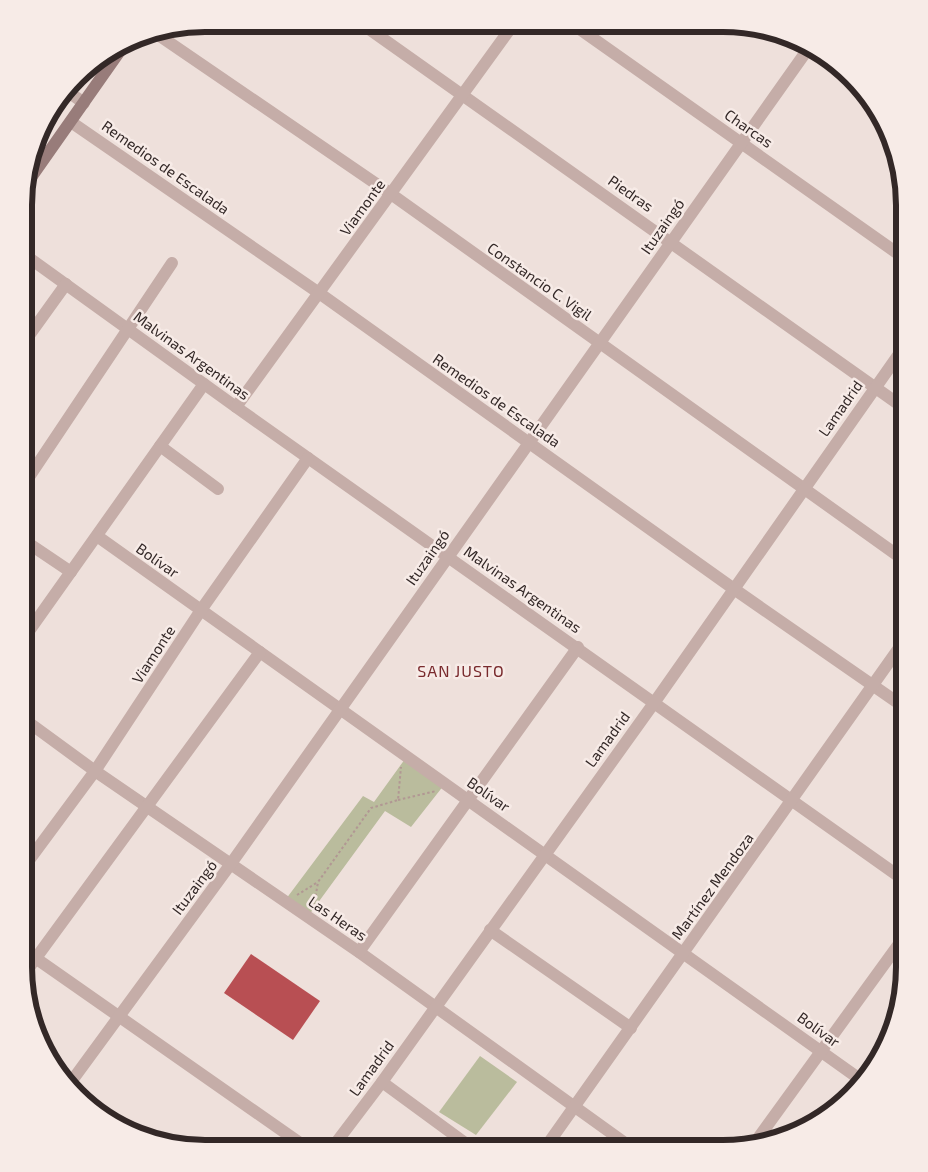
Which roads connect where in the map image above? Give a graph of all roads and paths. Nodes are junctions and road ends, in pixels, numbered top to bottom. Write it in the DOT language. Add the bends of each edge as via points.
graph roads {
  1 [pos="373,32"];
  2 [pos="508,32"];
  3 [pos="584,32"];
  4 [pos="162,38"];
  5 [pos="804,53"];
  6 [pos="115,59"];
  7 [pos="72,95"];
  8 [pos="462,96"];
  9 [pos="84,103"];
  10 [pos="71,122"];
  11 [pos="741,143"];
  12 [pos="37,165"];
  13 [pos="391,194"];
  14 [pos="671,242"];
  15 [pos="896,252"];
  16 [pos="32,260"];
  17 [pos="172,263"];
  18 [pos="66,284"];
  19 [pos="319,293"];
  20 [pos="127,329"];
  21 [pos="32,331"];
  22 [pos="599,342"];
  23 [pos="896,358"];
  24 [pos="204,384"];
  25 [pos="874,388"];
  26 [pos="896,402"];
  27 [pos="236,408"];
  28 [pos="528,442"];
  29 [pos="160,446"];
  30 [pos="308,458"];
  31 [pos="32,472"];
  32 [pos="803,488"];
  33 [pos="218,489"];
  34 [pos="97,536"];
  35 [pos="32,546"];
  36 [pos="896,554"];
  37 [pos="448,556"];
  38 [pos="71,572"];
  39 [pos="734,590"];
  40 [pos="201,610"];
  41 [pos="32,627"];
  42 [pos="578,647"];
  43 [pos="260,652"];
  44 [pos="895,653"];
  45 [pos="873,684"];
  46 [pos="895,701"];
  47 [pos="654,703"];
  48 [pos="340,709"];
  49 [pos="32,725"];
  50 [pos="401,767"];
  51 [pos="95,771"];
  52 [pos="436,791"];
  53 [pos="468,799"];
  54 [pos="398,800"];
  55 [pos="793,800"];
  56 [pos="148,807"];
  57 [pos="544,853"];
  58 [pos="32,856"];
  59 [pos="230,865"];
  60 [pos="895,874"];
  61 [pos="318,882"];
  62 [pos="294,896"];
  63 [pos="314,906"];
  64 [pos="490,930"];
  65 [pos="895,949"];
  66 [pos="359,952"];
  67 [pos="684,952"];
  68 [pos="32,956"];
  69 [pos="35,958"];
  70 [pos="32,962"];
  71 [pos="435,1007"];
  72 [pos="118,1015"];
  73 [pos="631,1028"];
  74 [pos="822,1051"];
  75 [pos="856,1076"];
  76 [pos="74,1078"];
  77 [pos="382,1082"];
  78 [pos="574,1107"];
  79 [pos="760,1135"];
  80 [pos="295,1139"];
  81 [pos="339,1139"];
  82 [pos="460,1139"];
  83 [pos="551,1139"];
  84 [pos="619,1139"];
  1 -- 8 [label="street, Piedras"];
  2 -- 8 [label="street, Viamonte"];
  3 -- 11 [label="street, Charcas"];
  4 -- 13 [label="street, Constancio C. Vigil"];
  5 -- 11 [label="street, Ituzaingó"];
  6 -- 9 [label="main road"];
  7 -- 9 [label="street"];
  8 -- 13 [label="street, Viamonte"];
  8 -- 14 [label="street, Piedras"];
  9 -- 10 [label="main road"];
  10 -- 12 [label="main road"];
  10 -- 19 [label="street, Remedios de Escalada"];
  11 -- 14 [label="street, Ituzaingó"];
  11 -- 15 [label="street, Charcas"];
  13 -- 19 [label="street, Viamonte"];
  13 -- 22 [label="street, Constancio C. Vigil"];
  14 -- 22 [label="street, Ituzaingó"];
  14 -- 25 [label="street, Piedras"];
  16 -- 18 [label="street, Malvinas Argentinas"];
  17 -- 20 [label="street"];
  18 -- 20 [label="street, Malvinas Argentinas"];
  18 -- 21 [label="street"];
  19 -- 27 [label="street, Viamonte"];
  19 -- 28 [label="street, Remedios de Escalada"];
  20 -- 24 [label="street, Malvinas Argentinas"];
  20 -- 31 [label="street"];
  22 -- 28 [label="street, Ituzaingó"];
  22 -- 32 [label="street, Constancio C. Vigil"];
  23 -- 25 [label="street, Lamadrid"];
  24 -- 27 [label="street, Malvinas Argentinas"];
  24 -- 29 [label="street"];
  25 -- 26 [label="street, Piedras"];
  25 -- 32 [label="street, Lamadrid"];
  27 -- 30 [label="street, Malvinas Argentinas"];
  28 -- 37 [label="street, Ituzaingó"];
  28 -- 39 [label="street, Remedios de Escalada"];
  29 -- 33 [label="street"];
  29 -- 34 [label="street"];
  30 -- 37 [label="street, Malvinas Argentinas"];
  30 -- 40 [label="street, Viamonte"];
  32 -- 36 [label="street, Constancio C. Vigil"];
  32 -- 39 [label="street, Lamadrid"];
  34 -- 38 [label="street"];
  34 -- 40 [label="street, Bolívar"];
  35 -- 38 [label="street"];
  37 -- 42 [label="street, Malvinas Argentinas"];
  37 -- 48 [label="street, Ituzaingó"];
  38 -- 41 [label="street"];
  39 -- 45 [label="street, Remedios de Escalada"];
  39 -- 47 [label="street, Lamadrid"];
  40 -- 43 [label="street, Bolívar"];
  40 -- 51 [label="street, Viamonte"];
  42 -- 47 [label="street, Malvinas Argentinas"];
  42 -- 53 [label="street"];
  43 -- 48 [label="street, Bolívar"];
  43 -- 56 [label="street"];
  44 -- 45 [label="street, Martínez Mendoza"];
  45 -- 46 [label="street, Remedios de Escalada"];
  45 -- 55 [label="street, Martínez Mendoza"];
  47 -- 55 [label="street, Malvinas Argentinas"];
  47 -- 57 [label="street, Lamadrid"];
  48 -- 53 [label="street, Bolívar"];
  48 -- 59 [label="street, Ituzaingó"];
  49 -- 51 [label="street, Las Heras"];
  50 -- 54 [label="path"];
  51 -- 56 [label="street, Las Heras"];
  51 -- 58 [label="street, Viamonte"];
  52 -- 54 [label="path"];
  53 -- 57 [label="street, Bolívar"];
  53 -- 66 [label="street"];
  54 -- 61 [label="path" via="371,808"];
  55 -- 60 [label="street, Malvinas Argentinas"];
  55 -- 67 [label="street, Martínez Mendoza"];
  56 -- 59 [label="street, Las Heras"];
  56 -- 69 [label="street"];
  57 -- 64 [label="street, Lamadrid"];
  57 -- 67 [label="street, Bolívar"];
  59 -- 66 [label="street, Las Heras"];
  59 -- 72 [label="street, Ituzaingó"];
  61 -- 62 [label="path"];
  61 -- 63 [label="path"];
  64 -- 71 [label="street, Lamadrid"];
  64 -- 73 [label="street"];
  65 -- 74 [label="street"];
  66 -- 71 [label="street, Las Heras"];
  67 -- 73 [label="street, Martínez Mendoza"];
  67 -- 74 [label="street, Bolívar"];
  68 -- 69 [label="street"];
  69 -- 70 [label="street"];
  69 -- 72 [label="street"];
  71 -- 77 [label="street, Lamadrid"];
  71 -- 78 [label="street, Las Heras"];
  72 -- 76 [label="street, Ituzaingó"];
  72 -- 80 [label="street"];
  73 -- 78 [label="street, Martínez Mendoza"];
  74 -- 75 [label="street, Bolívar"];
  74 -- 79 [label="street"];
  77 -- 81 [label="street, Lamadrid"];
  77 -- 82 [label="street"];
  78 -- 83 [label="street, Martínez Mendoza"];
  78 -- 84 [label="street, Las Heras"];
}
